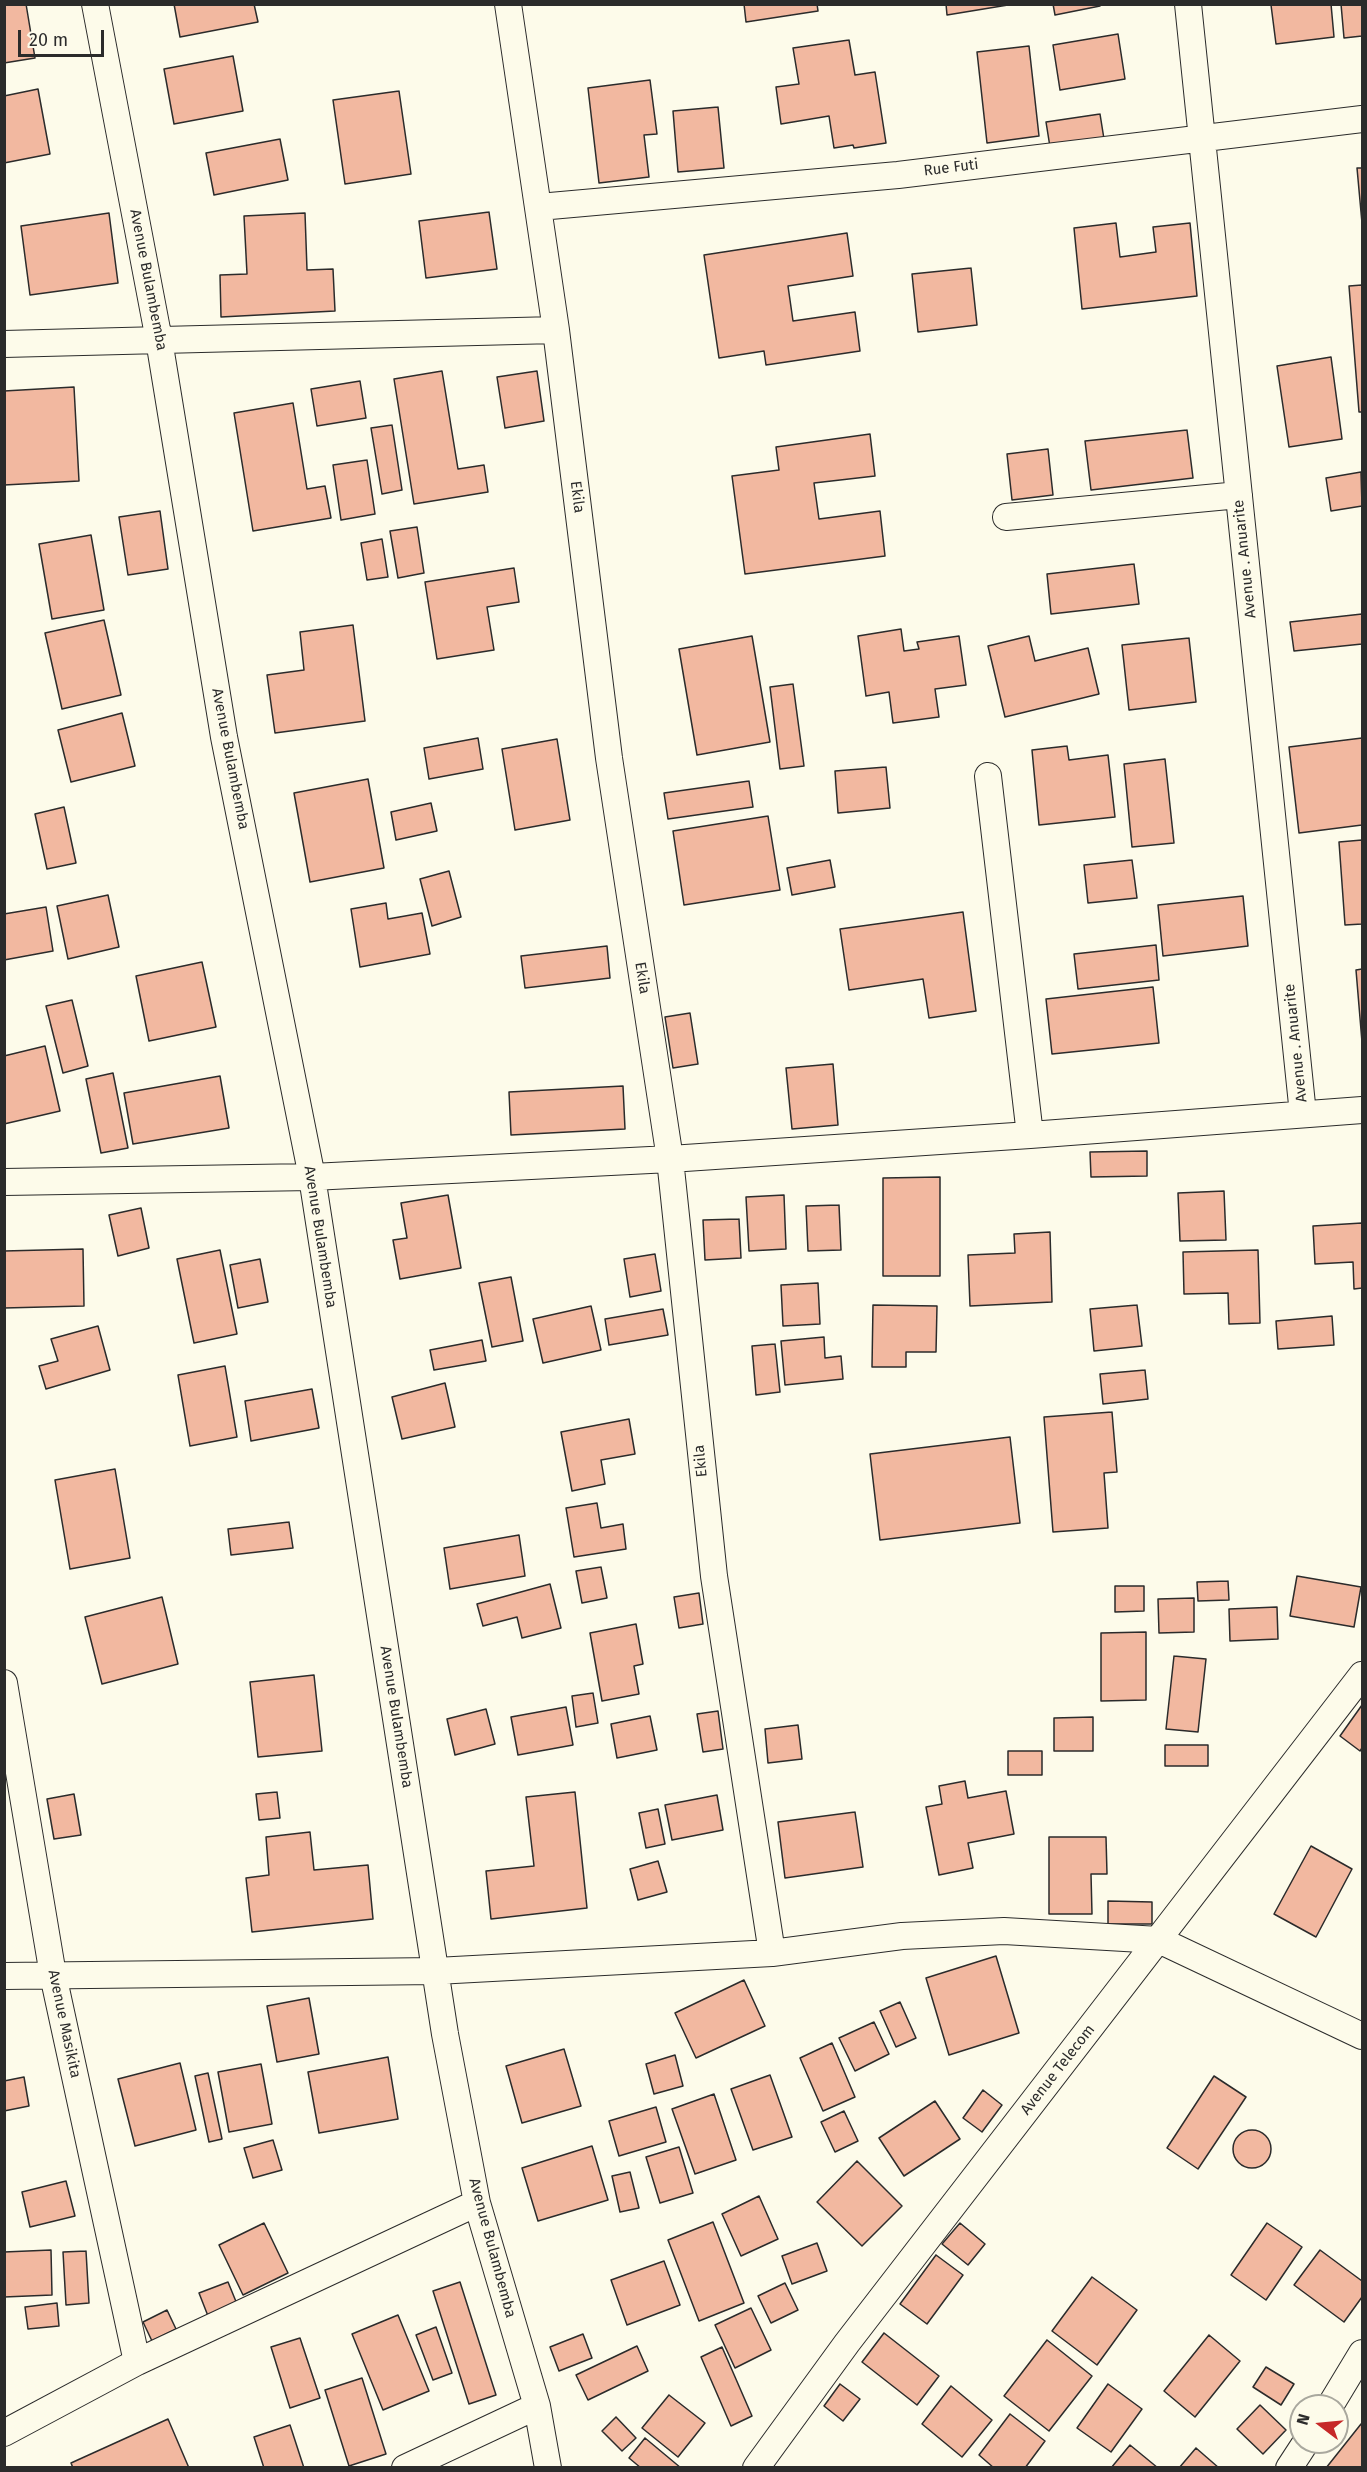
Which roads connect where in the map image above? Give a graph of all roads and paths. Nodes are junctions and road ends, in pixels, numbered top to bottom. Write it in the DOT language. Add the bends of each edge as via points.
graph roads {
  1 [pos="95,4"];
  2 [pos="508,4"];
  3 [pos="1188,4"];
  4 [pos="1362,119"];
  5 [pos="1202,139"];
  6 [pos="539,207"];
  7 [pos="556,330"];
  8 [pos="159,340"];
  9 [pos="4,344"];
  10 [pos="1239,495"];
  11 [pos="1006,517"];
  12 [pos="988,776"];
  13 [pos="1362,1110"];
  14 [pos="1304,1114"];
  15 [pos="1030,1135"];
  16 [pos="670,1159"];
  17 [pos="312,1177"];
  18 [pos="4,1182"];
  19 [pos="1362,1675"];
  20 [pos="4,1683"];
  21 [pos="1159,1940"];
  22 [pos="772,1953"];
  23 [pos="435,1971"];
  24 [pos="53,1975"];
  25 [pos="4,1976"];
  26 [pos="1362,2036"];
  27 [pos="477,2203"];
  28 [pos="1362,2353"];
  29 [pos="137,2362"];
  30 [pos="1337,2394"];
  31 [pos="537,2406"];
  32 [pos="4,2433"];
  33 [pos="1298,2454"];
  34 [pos="405,2468"];
  35 [pos="548,2468"];
  36 [pos="756,2468"];
  37 [pos="1289,2468"];
  1 -- 8 [label="street, Avenue Bulambemba"];
  2 -- 6 [label="street, Ekila"];
  3 -- 5 [label="street, Avenue . Anuarite"];
  4 -- 5 [label="street, Rue Futi"];
  5 -- 6 [label="street, Rue Futi" via="898,175"];
  5 -- 10 [label="street, Avenue . Anuarite"];
  6 -- 7 [label="street, Ekila"];
  7 -- 8 [label="street"];
  7 -- 16 [label="street, Ekila" via="609,758"];
  8 -- 9 [label="street"];
  8 -- 17 [label="street, Avenue Bulambemba" via="224,737"];
  10 -- 11 [label="street"];
  10 -- 14 [label="street, Avenue . Anuarite"];
  12 -- 15 [label="street"];
  13 -- 14 [label="street"];
  14 -- 15 [label="street"];
  15 -- 16 [label="street"];
  16 -- 17 [label="street"];
  16 -- 22 [label="street, Ekila" via="714,1576"];
  17 -- 18 [label="street"];
  17 -- 23 [label="street, Avenue Bulambemba"];
  19 -- 21 [label="street, Avenue Telecom"];
  20 -- 24 [label="street, Avenue Masikita"];
  21 -- 22 [label="street" via="1004,1931 902,1936"];
  21 -- 26 [label="street"];
  21 -- 36 [label="street, Avenue Telecom" via="847,2343"];
  22 -- 23 [label="street"];
  23 -- 24 [label="street"];
  23 -- 27 [label="street, Avenue Bulambemba"];
  24 -- 25 [label="street"];
  24 -- 29 [label="street, Avenue Masikita"];
  27 -- 29 [label="street"];
  27 -- 31 [label="street, Avenue Bulambemba"];
  28 -- 30 [label="street"];
  29 -- 32 [label="street"];
  31 -- 34 [label="street"];
  31 -- 35 [label="street, Avenue Bulambemba"];
  33 -- 37 [label="street"];
}
